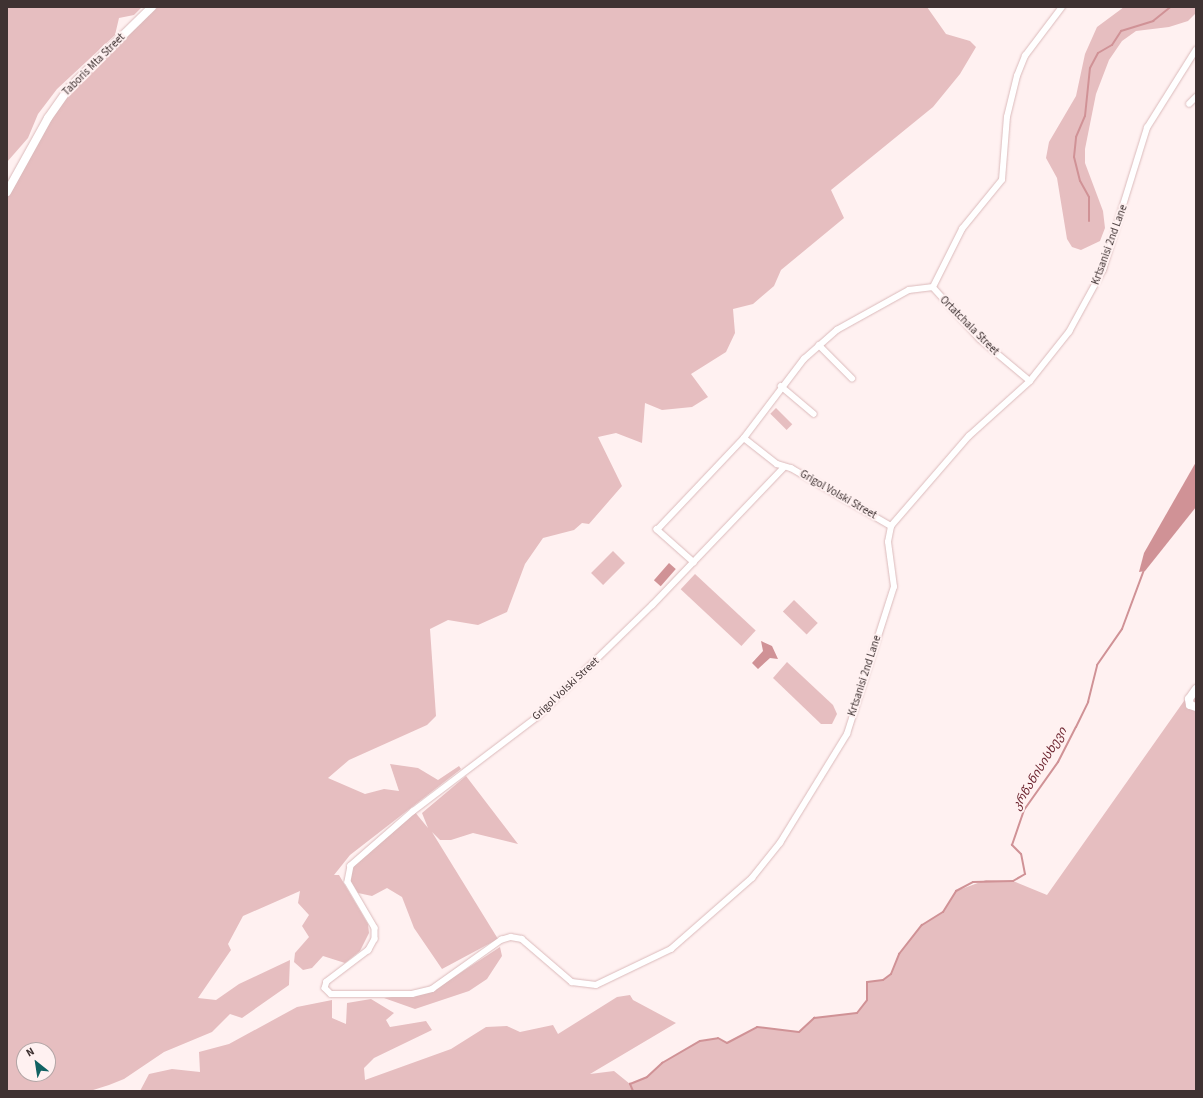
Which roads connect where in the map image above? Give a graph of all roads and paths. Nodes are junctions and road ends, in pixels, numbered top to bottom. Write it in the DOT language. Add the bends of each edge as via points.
graph roads {
  1 [pos="152,7"];
  2 [pos="1062,7"];
  3 [pos="1196,50"];
  4 [pos="1196,98"];
  5 [pos="1188,104"];
  6 [pos="7,192"];
  7 [pos="933,287"];
  8 [pos="819,344"];
  9 [pos="852,378"];
  10 [pos="1030,381"];
  11 [pos="781,386"];
  12 [pos="814,414"];
  13 [pos="744,438"];
  14 [pos="784,468"];
  15 [pos="891,526"];
  16 [pos="694,563"];
  17 [pos="1196,689"];
  18 [pos="1196,707"];
  19 [pos="325,988"];
  1 -- 6 [label="main road, Taboris Mta Street" via="69,88 48,118"];
  2 -- 7 [label="street, Ortatchala Street" via="1025,56 1017,76 1007,117 1002,180 962,229"];
  3 -- 10 [label="street, Krtsanisi 2nd Lane" via="1147,128 1098,284 1069,332"];
  4 -- 5 [label="street"];
  7 -- 8 [label="street" via="909,290 837,330"];
  7 -- 10 [label="street, Ortatchala Street" via="980,339"];
  8 -- 9 [label="street"];
  8 -- 11 [label="street"];
  10 -- 15 [label="street, Krtsanisi 2nd Lane" via="970,436"];
  11 -- 12 [label="street"];
  11 -- 13 [label="street"];
  13 -- 14 [label="street"];
  13 -- 16 [label="street" via="657,530"];
  14 -- 15 [label="street, Grigol Volski Street" via="791,468"];
  14 -- 16 [label="street, Grigol Volski Street"];
  15 -- 19 [label="street, Krtsanisi 2nd Lane" via="888,542 894,587 847,734 780,843 752,878 711,917 671,949 596,985 572,982 522,940 511,937 501,940 432,989 412,994 331,994"];
  16 -- 19 [label="street, Grigol Volski Street" via="538,717 414,811 351,866 348,882 375,928 375,939 369,950 328,982"];
  17 -- 18 [label="main road" via="1189,699 1190,705"];
}
